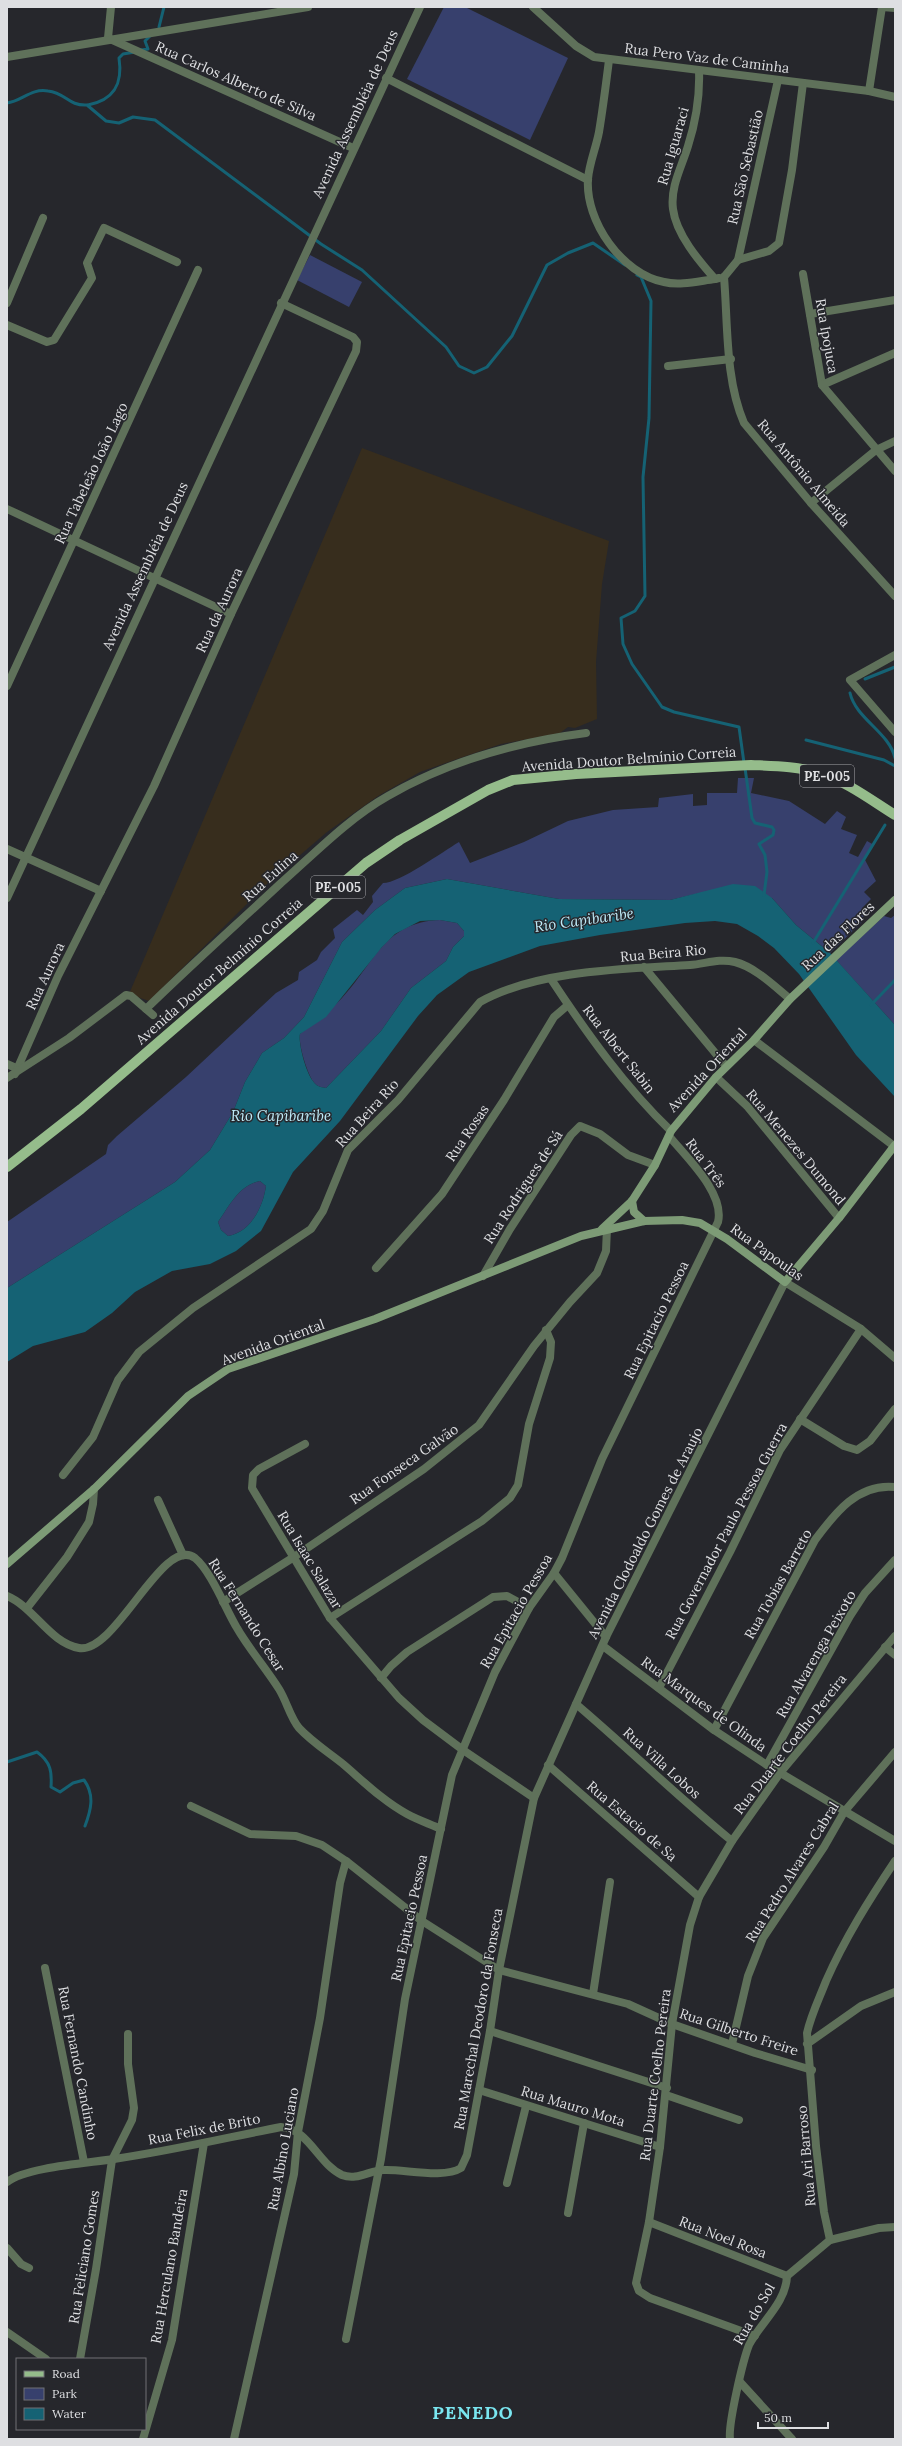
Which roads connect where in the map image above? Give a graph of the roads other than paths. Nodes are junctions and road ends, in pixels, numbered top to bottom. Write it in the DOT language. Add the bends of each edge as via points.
graph roads {
  1 [pos="111,7"];
  2 [pos="308,7"];
  3 [pos="420,7"];
  4 [pos="533,7"];
  5 [pos="882,7"];
  6 [pos="895,8"];
  7 [pos="284,9"];
  8 [pos="108,38"];
  9 [pos="7,56"];
  10 [pos="609,60"];
  11 [pos="699,71"];
  12 [pos="386,78"];
  13 [pos="778,80"];
  14 [pos="803,83"];
  15 [pos="869,91"];
  16 [pos="895,98"];
  17 [pos="353,148"];
  18 [pos="588,180"];
  19 [pos="43,218"];
  20 [pos="738,260"];
  21 [pos="177,262"];
  22 [pos="198,270"];
  23 [pos="803,274"];
  24 [pos="724,277"];
  25 [pos="715,279"];
  26 [pos="9,295"];
  27 [pos="895,300"];
  28 [pos="7,303"];
  29 [pos="281,303"];
  30 [pos="810,314"];
  31 [pos="7,325"];
  32 [pos="895,353"];
  33 [pos="731,359"];
  34 [pos="668,366"];
  35 [pos="822,385"];
  36 [pos="895,441"];
  37 [pos="876,450"];
  38 [pos="895,471"];
  39 [pos="811,503"];
  40 [pos="7,509"];
  41 [pos="74,541"];
  42 [pos="154,577"];
  43 [pos="895,596"];
  44 [pos="231,614"];
  45 [pos="895,655"];
  46 [pos="7,686"];
  47 [pos="895,732"];
  48 [pos="586,733"];
  49 [pos="895,815"];
  50 [pos="7,849"];
  51 [pos="26,858"];
  52 [pos="101,891"];
  53 [pos="7,898"];
  54 [pos="895,900"];
  55 [pos="644,967"];
  56 [pos="551,979"];
  57 [pos="798,990"];
  58 [pos="790,999"];
  59 [pos="568,1005"];
  60 [pos="146,1009"];
  61 [pos="153,1015"];
  62 [pos="754,1040"];
  63 [pos="7,1064"];
  64 [pos="726,1066"];
  65 [pos="16,1071"];
  66 [pos="716,1077"];
  67 [pos="7,1078"];
  68 [pos="670,1134"];
  69 [pos="894,1149"];
  70 [pos="654,1165"];
  71 [pos="7,1167"];
  72 [pos="632,1201"];
  73 [pos="839,1218"];
  74 [pos="644,1221"];
  75 [pos="604,1229"];
  76 [pos="714,1230"];
  77 [pos="376,1268"];
  78 [pos="483,1276"];
  79 [pos="784,1282"];
  80 [pos="546,1330"];
  81 [pos="861,1330"];
  82 [pos="895,1358"];
  83 [pos="895,1409"];
  84 [pos="800,1419"];
  85 [pos="305,1444"];
  86 [pos="63,1475"];
  87 [pos="895,1487"];
  88 [pos="94,1489"];
  89 [pos="158,1500"];
  90 [pos="183,1555"];
  91 [pos="294,1557"];
  92 [pos="895,1560"];
  93 [pos="7,1564"];
  94 [pos="554,1573"];
  95 [pos="7,1596"];
  96 [pos="223,1602"];
  97 [pos="27,1608"];
  98 [pos="529,1608"];
  99 [pos="330,1618"];
  100 [pos="895,1636"];
  101 [pos="606,1637"];
  102 [pos="603,1646"];
  103 [pos="885,1648"];
  104 [pos="895,1655"];
  105 [pos="381,1678"];
  106 [pos="659,1688"];
  107 [pos="576,1704"];
  108 [pos="714,1730"];
  109 [pos="463,1750"];
  110 [pos="895,1752"];
  111 [pos="548,1766"];
  112 [pos="767,1766"];
  113 [pos="780,1773"];
  114 [pos="534,1798"];
  115 [pos="192,1806"];
  116 [pos="844,1812"];
  117 [pos="441,1829"];
  118 [pos="732,1841"];
  119 [pos="895,1842"];
  120 [pos="346,1861"];
  121 [pos="895,1861"];
  122 [pos="610,1882"];
  123 [pos="699,1897"];
  124 [pos="422,1921"];
  125 [pos="45,1968"];
  126 [pos="499,1970"];
  127 [pos="895,1992"];
  128 [pos="593,1994"];
  129 [pos="672,2024"];
  130 [pos="490,2031"];
  131 [pos="128,2034"];
  132 [pos="732,2044"];
  133 [pos="807,2044"];
  134 [pos="812,2070"];
  135 [pos="479,2090"];
  136 [pos="666,2091"];
  137 [pos="526,2106"];
  138 [pos="739,2120"];
  139 [pos="584,2123"];
  140 [pos="298,2132"];
  141 [pos="204,2143"];
  142 [pos="660,2147"];
  143 [pos="112,2160"];
  144 [pos="84,2162"];
  145 [pos="382,2170"];
  146 [pos="7,2182"];
  147 [pos="507,2183"];
  148 [pos="568,2213"];
  149 [pos="649,2222"];
  150 [pos="895,2227"];
  151 [pos="830,2240"];
  152 [pos="7,2248"];
  153 [pos="29,2268"];
  154 [pos="787,2276"];
  155 [pos="7,2332"];
  156 [pos="755,2336"];
  157 [pos="346,2339"];
  158 [pos="45,2358"];
  159 [pos="80,2358"];
  160 [pos="740,2382"];
  161 [pos="146,2422"];
  162 [pos="234,2439"];
  163 [pos="730,2439"];
  164 [pos="792,2439"];
  1 -- 8 [label="street"];
  2 -- 7 [label="street"];
  3 -- 12 [label="street, Avenida Assembléia de Deus"];
  4 -- 10 [label="street, Rua Pero Vaz de Caminha" via="583,52"];
  5 -- 6 [label="street"];
  5 -- 15 [label="street"];
  7 -- 8 [label="street"];
  8 -- 9 [label="street"];
  8 -- 17 [label="street, Rua Carlos Alberto de Silva"];
  10 -- 11 [label="street, Rua Pero Vaz de Caminha"];
  10 -- 18 [label="street"];
  11 -- 13 [label="street, Rua Pero Vaz de Caminha"];
  11 -- 25 [label="street, Rua Iguaraci" via="699,103 674,188 673,210 688,244"];
  12 -- 17 [label="street, Avenida Assembléia de Deus"];
  12 -- 18 [label="street"];
  13 -- 14 [label="street, Rua Pero Vaz de Caminha"];
  13 -- 20 [label="street, Rua São Sebastião"];
  14 -- 15 [label="street, Rua Pero Vaz de Caminha"];
  14 -- 20 [label="street" via="796,147 779,243 769,251"];
  15 -- 16 [label="street, Rua Pero Vaz de Caminha"];
  17 -- 29 [label="street, Avenida Assembléia de Deus"];
  18 -- 25 [label="street" via="594,213 603,235 614,250 632,266 665,283"];
  19 -- 26 [label="street"];
  20 -- 24 [label="street"];
  21 -- 31 [label="street" via="104,228 87,263 92,278 54,340 47,342"];
  22 -- 41 [label="street, Rua Tabeleão João Lago"];
  23 -- 30 [label="street, Rua Ipojuca"];
  24 -- 25 [label="street"];
  24 -- 33 [label="street, Rua Antônio Almeida"];
  26 -- 28 [label="street"];
  27 -- 30 [label="street"];
  29 -- 42 [label="street, Avenida Assembléia de Deus"];
  29 -- 44 [label="street, Rua da Aurora" via="356,339 357,346"];
  30 -- 35 [label="street, Rua Ipojuca"];
  32 -- 35 [label="street"];
  33 -- 34 [label="street"];
  33 -- 39 [label="street, Rua Antônio Almeida" via="738,408 744,423"];
  35 -- 37 [label="street, Rua Ipojuca"];
  36 -- 37 [label="street"];
  37 -- 38 [label="street, Rua Ipojuca"];
  37 -- 39 [label="street"];
  39 -- 43 [label="street, Rua Antônio Almeida"];
  40 -- 41 [label="street"];
  41 -- 42 [label="street"];
  41 -- 46 [label="street, Rua Tabeleão João Lago"];
  42 -- 44 [label="street"];
  42 -- 51 [label="street, Avenida Assembléia de Deus"];
  44 -- 52 [label="street, Rua da Aurora" via="154,786"];
  45 -- 47 [label="street" via="850,680"];
  48 -- 60 [label="street, Rua Eulina" via="500,748 433,773 387,796 358,816 296,870"];
  49 -- 71 [label="main road, Avenida Doutor Belmínio Correia / PE-005" via="843,784 819,773 793,768 745,765 527,778 500,785 400,840 371,859 81,1109"];
  50 -- 51 [label="street"];
  51 -- 52 [label="street"];
  51 -- 53 [label="street, Avenida Assembléia de Deus"];
  52 -- 65 [label="street, Rua Aurora" via="58,976"];
  54 -- 57 [label="street, Rua das Flores"];
  55 -- 56 [label="street, Rua Beira Rio"];
  55 -- 58 [label="street, Rua Beira Rio" via="694,965 725,960 737,962"];
  55 -- 64 [label="street"];
  56 -- 59 [label="street, Rua Albert Sabin"];
  56 -- 86 [label="street, Rua Beira Rio" via="498,993 473,1008 398,1100 348,1150 316,1224 193,1308 139,1352 118,1380 93,1437"];
  57 -- 58 [label="street, Avenida Oriental"];
  58 -- 62 [label="street, Avenida Oriental"];
  59 -- 68 [label="street, Rua Albert Sabin"];
  59 -- 77 [label="street, Rua Rosas" via="554,1017 504,1100 442,1194"];
  60 -- 61 [label="street"];
  60 -- 65 [label="street" via="131,996 126,995 69,1038"];
  62 -- 64 [label="street, Avenida Oriental"];
  62 -- 69 [label="street"];
  63 -- 65 [label="street"];
  64 -- 66 [label="street, Avenida Oriental"];
  65 -- 67 [label="street"];
  66 -- 68 [label="street, Avenida Oriental"];
  66 -- 73 [label="street, Rua Menezes Dumond" via="748,1106"];
  68 -- 70 [label="street, Avenida Oriental"];
  68 -- 76 [label="street, Rua Três" via="716,1198 720,1213"];
  69 -- 73 [label="street"];
  70 -- 72 [label="street, Avenida Oriental"];
  70 -- 78 [label="street, Rua Rodrigues de Sá" via="628,1155 600,1134 580,1126 571,1135 510,1229"];
  72 -- 74 [label="street" via="634,1212"];
  72 -- 75 [label="street, Avenida Oriental"];
  73 -- 79 [label="street"];
  74 -- 75 [label="street, Rua Papoulas"];
  74 -- 76 [label="street, Rua Papoulas" via="682,1220 700,1223"];
  75 -- 78 [label="street, Avenida Oriental"];
  75 -- 80 [label="street, Rua Fonseca Galvão" via="606,1251 597,1274"];
  76 -- 79 [label="street, Rua Papoulas"];
  76 -- 94 [label="street, Rua Epitacio Pessoa" via="602,1459"];
  78 -- 88 [label="street, Avenida Oriental" via="354,1326 228,1369 176,1407"];
  79 -- 81 [label="street, Rua Papoulas"];
  79 -- 101 [label="street, Avenida Clodoaldo Gomes de Araujo"];
  80 -- 91 [label="street, Rua Fonseca Galvão" via="479,1425 468,1436"];
  80 -- 99 [label="street" via="551,1342 550,1358 529,1424 518,1485 510,1498 482,1521"];
  81 -- 82 [label="street, Rua Papoulas"];
  81 -- 84 [label="street, Rua Governador Paulo Pessoa Guerra"];
  83 -- 84 [label="street" via="870,1441 857,1450 844,1446"];
  84 -- 106 [label="street, Rua Governador Paulo Pessoa Guerra" via="768,1473"];
  85 -- 91 [label="street, Rua Isaac Salazar" via="259,1469 251,1482 252,1488"];
  87 -- 108 [label="street, Rua Tobias Barreto" via="882,1486 849,1501 815,1540"];
  88 -- 93 [label="street, Avenida Oriental"];
  88 -- 97 [label="street" via="94,1504 89,1522"];
  89 -- 90 [label="street"];
  90 -- 96 [label="street, Rua Fernando Cesar" via="191,1556 200,1564"];
  90 -- 97 [label="street" via="155,1577 135,1599 113,1630 93,1647 71,1645 51,1631"];
  91 -- 96 [label="street, Rua Fonseca Galvão"];
  91 -- 99 [label="street, Rua Isaac Salazar"];
  92 -- 112 [label="street, Rua Alvarenga Peixoto" via="865,1593 850,1616"];
  94 -- 98 [label="street, Rua Epitacio Pessoa"];
  94 -- 101 [label="street"];
  95 -- 97 [label="street"];
  96 -- 117 [label="street, Rua Fernando Cesar" via="237,1628 280,1690 299,1728 383,1798 407,1814"];
  98 -- 105 [label="street" via="507,1596 493,1597 406,1652"];
  98 -- 109 [label="street, Rua Epitacio Pessoa" via="489,1685"];
  99 -- 105 [label="street, Rua Isaac Salazar"];
  100 -- 103 [label="street, Rua Duarte Coelho Pereira"];
  101 -- 102 [label="street, Avenida Clodoaldo Gomes de Araujo"];
  102 -- 106 [label="street, Rua Marques de Olinda"];
  102 -- 107 [label="street, Avenida Clodoaldo Gomes de Araujo"];
  103 -- 104 [label="street"];
  103 -- 113 [label="street, Rua Duarte Coelho Pereira"];
  105 -- 109 [label="street, Rua Isaac Salazar" via="423,1720"];
  106 -- 108 [label="street, Rua Marques de Olinda"];
  107 -- 111 [label="street, Avenida Clodoaldo Gomes de Araujo"];
  107 -- 118 [label="street, Rua Villa Lobos"];
  108 -- 112 [label="street, Rua Marques de Olinda"];
  109 -- 114 [label="street, Rua Isaac Salazar"];
  109 -- 117 [label="street, Rua Epitacio Pessoa" via="452,1775"];
  110 -- 116 [label="street, Rua Pedro Alvares Cabral"];
  111 -- 114 [label="street, Avenida Clodoaldo Gomes de Araujo"];
  111 -- 123 [label="street, Rua Estacio de Sa"];
  112 -- 113 [label="street, Rua Marques de Olinda"];
  113 -- 116 [label="street, Rua Marques de Olinda"];
  113 -- 118 [label="street, Rua Duarte Coelho Pereira"];
  114 -- 126 [label="street, Rua Marechal Deodoro da Fonseca"];
  115 -- 120 [label="street, Rua Gilberto Freire" via="250,1834 307,1838"];
  116 -- 119 [label="street, Rua Marques de Olinda"];
  116 -- 132 [label="street, Rua Pedro Alvares Cabral" via="763,1938 748,1976"];
  117 -- 124 [label="street, Rua Epitacio Pessoa"];
  118 -- 123 [label="street, Rua Duarte Coelho Pereira"];
  120 -- 124 [label="street, Rua Gilberto Freire"];
  120 -- 140 [label="street, Rua Albino Luciano" via="340,1883 320,2018"];
  121 -- 133 [label="street, Rua Ari Barroso" via="838,1953 811,2017"];
  122 -- 128 [label="street"];
  123 -- 129 [label="street, Rua Duarte Coelho Pereira" via="690,1925"];
  124 -- 126 [label="street, Rua Gilberto Freire"];
  124 -- 145 [label="street, Rua Epitacio Pessoa" via="405,1999 383,2144"];
  125 -- 144 [label="street, Rua Fernando Candinho"];
  126 -- 128 [label="street, Rua Gilberto Freire"];
  126 -- 130 [label="street, Rua Marechal Deodoro da Fonseca"];
  127 -- 133 [label="street" via="860,2006"];
  128 -- 129 [label="street, Rua Gilberto Freire" via="628,2004"];
  129 -- 132 [label="street, Rua Gilberto Freire"];
  129 -- 136 [label="street, Rua Duarte Coelho Pereira"];
  130 -- 135 [label="street, Rua Marechal Deodoro da Fonseca"];
  130 -- 136 [label="street"];
  131 -- 143 [label="street, Rua Feliciano Gomes" via="128,2064 134,2108 132,2120"];
  132 -- 134 [label="street, Rua Gilberto Freire"];
  133 -- 134 [label="street, Rua Ari Barroso"];
  134 -- 151 [label="street, Rua Ari Barroso" via="816,2146"];
  135 -- 137 [label="street, Rua Mauro Mota"];
  135 -- 145 [label="street, Rua Marechal Deodoro da Fonseca" via="467,2155 461,2168 443,2172"];
  136 -- 138 [label="street"];
  136 -- 142 [label="street, Rua Duarte Coelho Pereira"];
  137 -- 139 [label="street, Rua Mauro Mota"];
  137 -- 147 [label="street"];
  139 -- 142 [label="street, Rua Mauro Mota"];
  139 -- 148 [label="street"];
  140 -- 141 [label="street, Rua Felix de Brito" via="281,2127"];
  140 -- 145 [label="street" via="332,2169 342,2175 352,2177"];
  140 -- 162 [label="street, Rua Albino Luciano" via="292,2182"];
  141 -- 143 [label="street, Rua Felix de Brito"];
  141 -- 161 [label="street, Rua Herculano Bandeira" via="172,2340"];
  142 -- 149 [label="street, Rua Duarte Coelho Pereira"];
  143 -- 144 [label="street, Rua Felix de Brito"];
  143 -- 159 [label="street, Rua Feliciano Gomes"];
  144 -- 146 [label="street, Rua Felix de Brito" via="24,2174"];
  145 -- 157 [label="street"];
  149 -- 154 [label="street, Rua Noel Rosa"];
  149 -- 156 [label="street, Rua Duarte Coelho Pereira" via="637,2276 639,2291 650,2298"];
  150 -- 151 [label="street, Rua do Sol" via="879,2228"];
  151 -- 154 [label="street, Rua do Sol"];
  152 -- 153 [label="street" via="21,2264"];
  154 -- 156 [label="street, Rua do Sol" via="785,2288"];
  155 -- 158 [label="street"];
  156 -- 160 [label="street, Rua do Sol" via="744,2362"];
  160 -- 163 [label="street, Rua do Sol"];
  160 -- 164 [label="street"];
}
